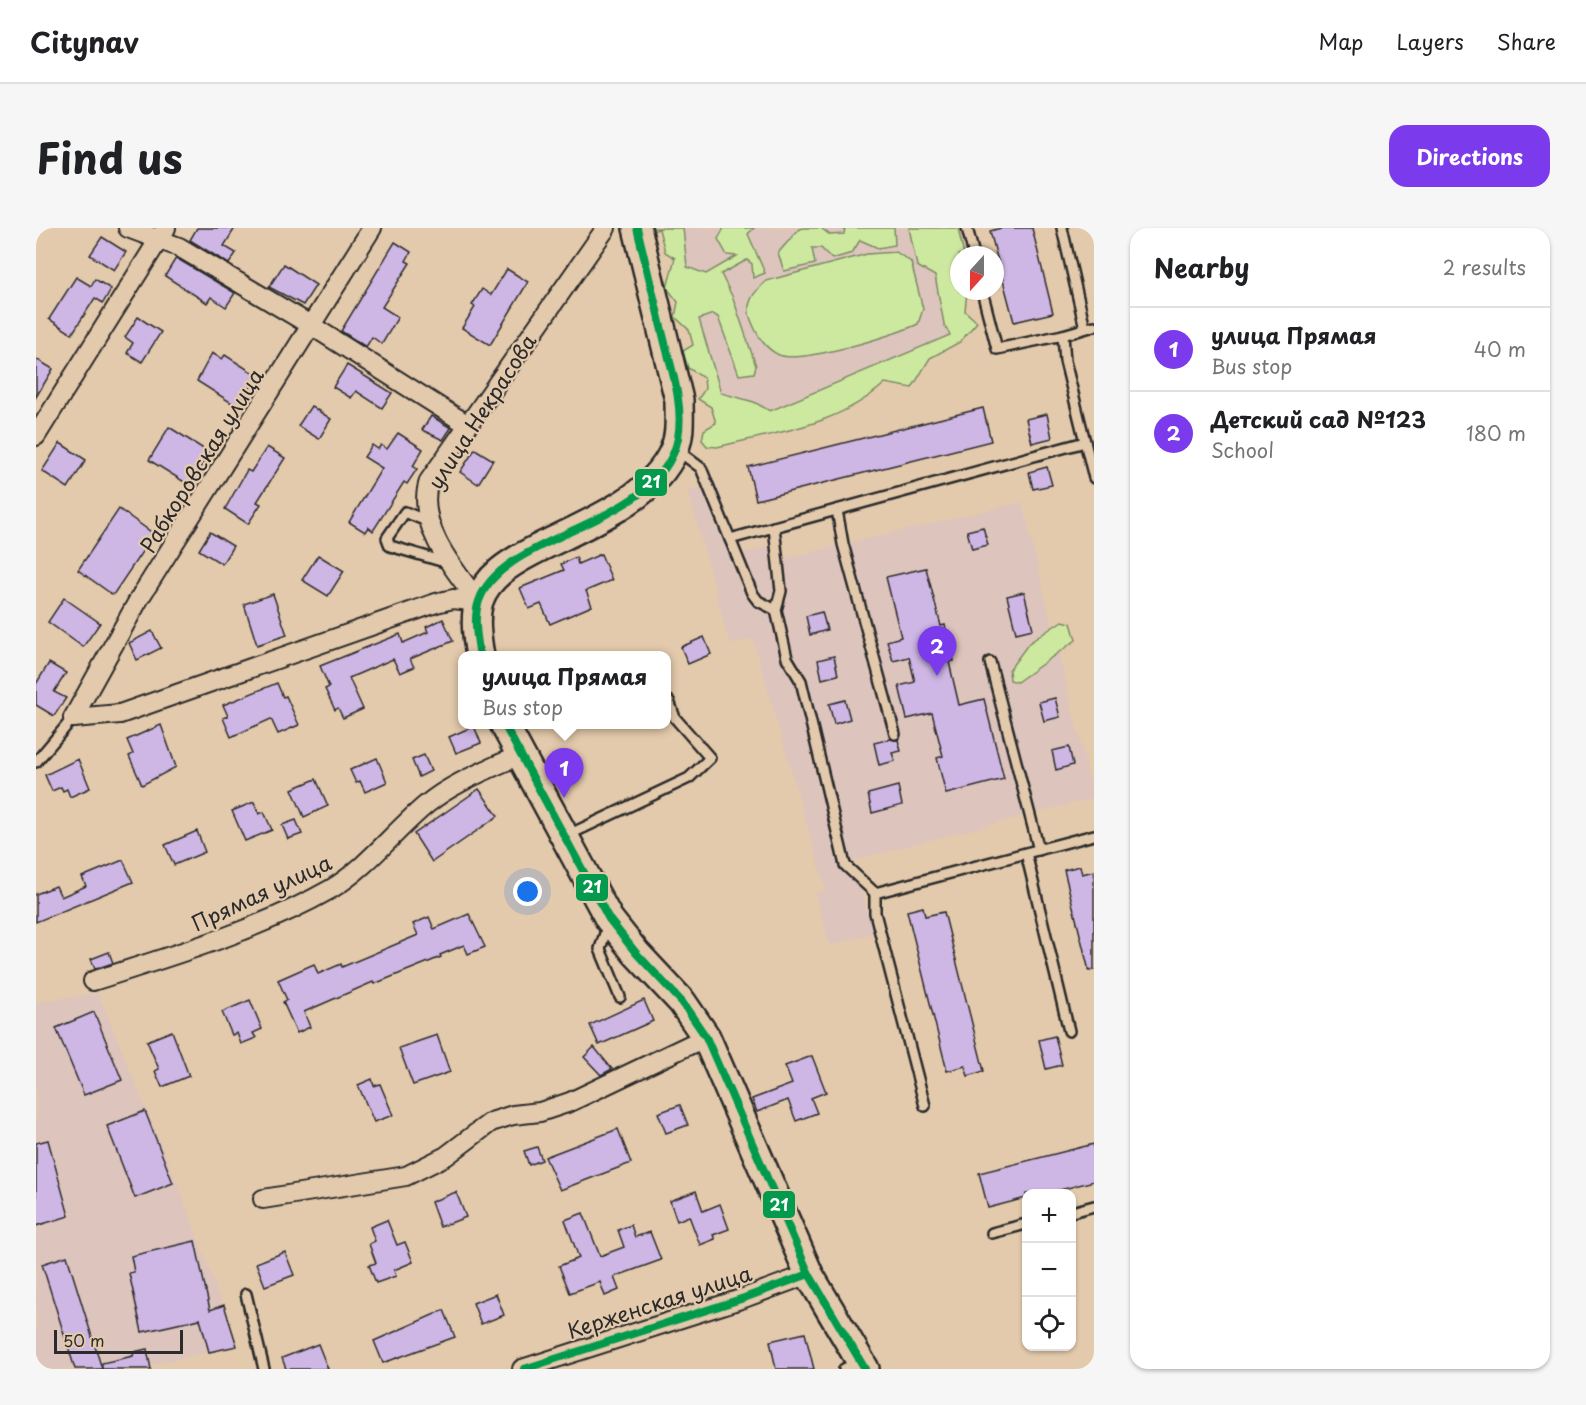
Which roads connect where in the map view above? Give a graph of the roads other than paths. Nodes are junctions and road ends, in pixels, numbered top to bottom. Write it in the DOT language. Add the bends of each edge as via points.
graph roads {
  1 [pos="129,228"];
  2 [pos="372,228"];
  3 [pos="606,228"];
  4 [pos="637,228"];
  5 [pos="967,228"];
  6 [pos="1062,228"];
  7 [pos="162,234"];
  8 [pos="972,246"];
  9 [pos="984,300"];
  10 [pos="312,326"];
  11 [pos="1090,327"];
  12 [pos="1063,335"];
  13 [pos="468,425"];
  14 [pos="36,436"];
  15 [pos="1085,442"];
  16 [pos="675,449"];
  17 [pos="1094,478"];
  18 [pos="837,510"];
  19 [pos="430,522"];
  20 [pos="774,527"];
  21 [pos="730,539"];
  22 [pos="448,563"];
  23 [pos="479,602"];
  24 [pos="776,610"];
  25 [pos="479,651"];
  26 [pos="990,662"];
  27 [pos="671,707"];
  28 [pos="73,718"];
  29 [pos="506,729"];
  30 [pos="895,734"];
  31 [pos="519,755"];
  32 [pos="36,762"];
  33 [pos="1094,835"];
  34 [pos="564,837"];
  35 [pos="1039,850"];
  36 [pos="1026,853"];
  37 [pos="875,893"];
  38 [pos="609,919"];
  39 [pos="93,981"];
  40 [pos="620,997"];
  41 [pos="1069,1032"];
  42 [pos="706,1038"];
  43 [pos="925,1106"];
  44 [pos="262,1199"];
  45 [pos="1094,1206"];
  46 [pos="1076,1211"];
  47 [pos="1022,1225"];
  48 [pos="992,1233"];
  49 [pos="809,1275"];
  50 [pos="246,1294"];
  51 [pos="857,1366"];
  52 [pos="264,1369"];
  53 [pos="523,1369"];
  1 -- 7 [label="street"];
  2 -- 10 [label="street, Рабкоровская улица"];
  3 -- 13 [label="street, улица Некрасова"];
  4 -- 16 [label="street" via="678,400 680,422"];
  5 -- 8 [label="lane"];
  6 -- 11 [label="lane"];
  7 -- 10 [label="street"];
  7 -- 14 [label="street"];
  9 -- 12 [label="lane" via="997,349"];
  10 -- 13 [label="street"];
  10 -- 28 [label="street, Рабкоровская улица" via="139,599"];
  11 -- 12 [label="lane"];
  12 -- 15 [label="lane" via="1065,360"];
  13 -- 19 [label="street, улица Некрасова" via="429,481 425,494"];
  15 -- 17 [label="lane"];
  15 -- 18 [label="lane"];
  16 -- 21 [label="lane" via="701,468"];
  16 -- 23 [label="street" via="647,489 516,560 489,581"];
  18 -- 20 [label="lane"];
  18 -- 30 [label="lane"];
  19 -- 22 [label="street, улица Некрасова"];
  19 -- 22 [label="lane" via="405,512 387,538 390,546"];
  20 -- 21 [label="lane"];
  20 -- 24 [label="lane" via="781,591"];
  21 -- 24 [label="lane" via="752,593 758,601"];
  22 -- 23 [label="street, улица Некрасова"];
  23 -- 25 [label="street" via="476,633"];
  23 -- 28 [label="street" via="453,599 436,603 120,714"];
  24 -- 37 [label="lane" via="787,658 801,681 845,865"];
  26 -- 35 [label="lane"];
  27 -- 34 [label="lane" via="675,718 710,758 672,787"];
  28 -- 32 [label="lane"];
  29 -- 31 [label="street"];
  31 -- 34 [label="street"];
  31 -- 39 [label="street, Прямая улица" via="450,787 351,876 331,889 234,934"];
  33 -- 35 [label="lane"];
  34 -- 38 [label="street"];
  35 -- 36 [label="lane"];
  36 -- 37 [label="lane"];
  36 -- 41 [label="lane"];
  37 -- 43 [label="lane" via="875,913"];
  38 -- 40 [label="lane" via="600,949"];
  38 -- 42 [label="street" via="682,1002"];
  42 -- 44 [label="street" via="570,1102 490,1122 446,1156 406,1176"];
  42 -- 49 [label="street"];
  45 -- 46 [label="lane"];
  47 -- 48 [label="lane"];
  49 -- 51 [label="street"];
  49 -- 53 [label="street, Керженская улица"];
  50 -- 52 [label="lane"];
}
